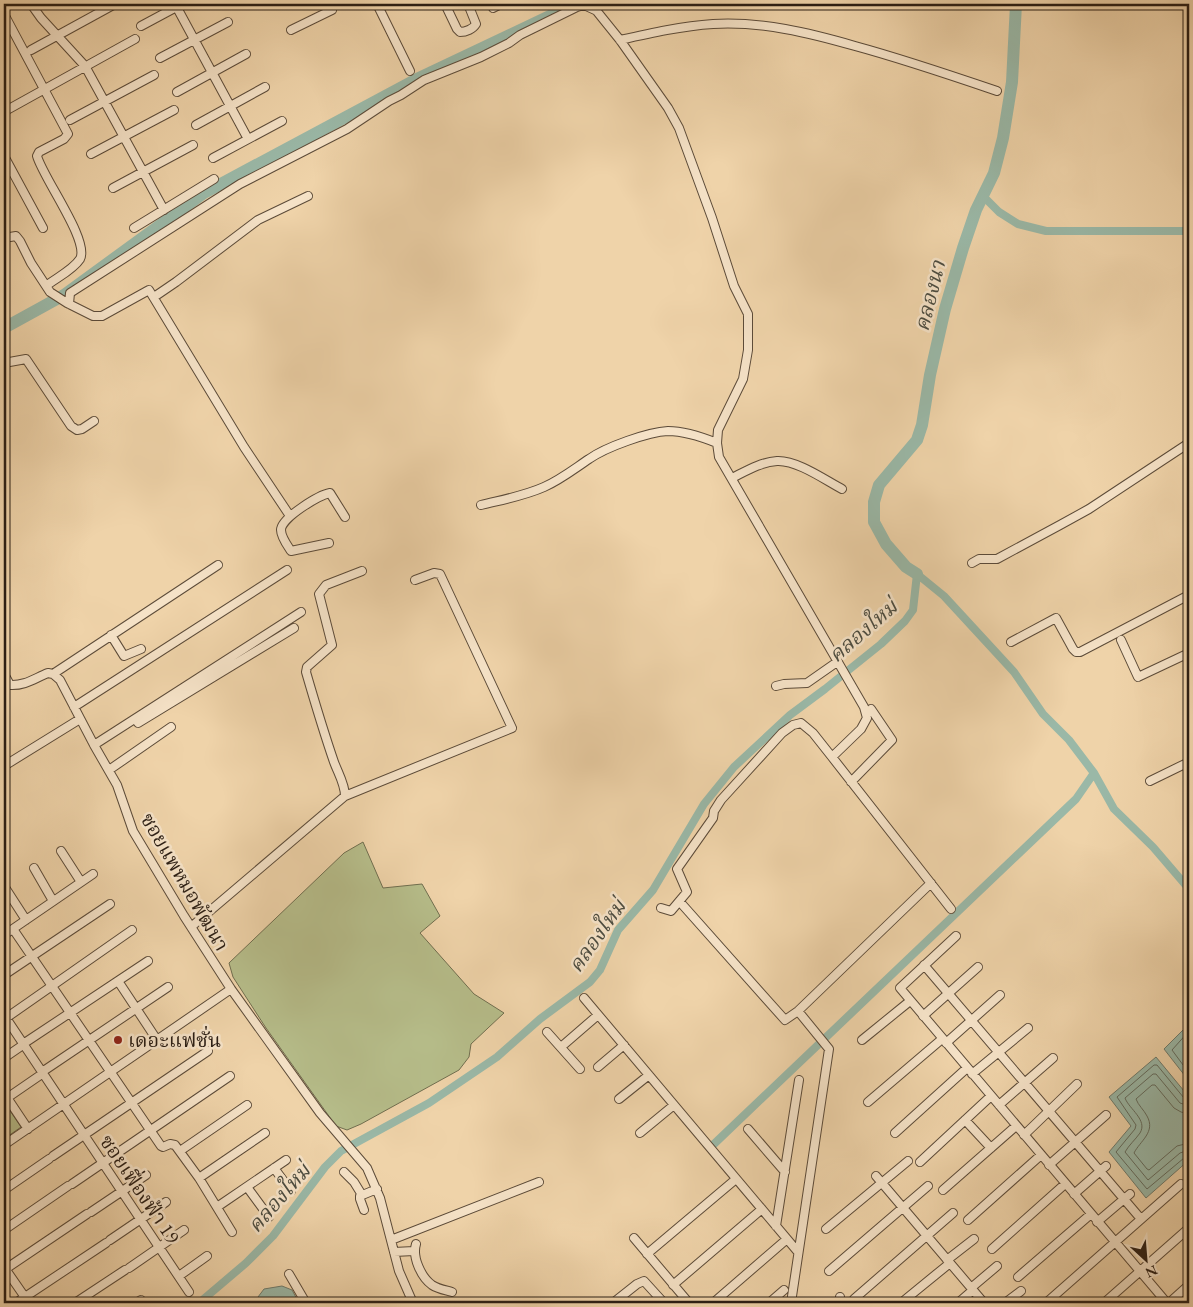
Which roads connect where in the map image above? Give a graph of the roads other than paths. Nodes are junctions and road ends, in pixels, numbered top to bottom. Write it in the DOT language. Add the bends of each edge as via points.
graph roads {
  1 [pos="32,4"];
  2 [pos="114,4"];
  3 [pos="378,4"];
  4 [pos="445,4"];
  5 [pos="468,4"];
  6 [pos="501,4"];
  7 [pos="178,5"];
  8 [pos="593,7"];
  9 [pos="493,8"];
  10 [pos="332,10"];
  11 [pos="4,14"];
  12 [pos="228,22"];
  13 [pos="141,26"];
  14 [pos="291,30"];
  15 [pos="58,37"];
  16 [pos="135,39"];
  17 [pos="194,40"];
  18 [pos="620,40"];
  19 [pos="31,50"];
  20 [pos="246,54"];
  21 [pos="160,58"];
  22 [pos="85,66"];
  23 [pos="410,70"];
  24 [pos="212,73"];
  25 [pos="154,75"];
  26 [pos="265,87"];
  27 [pos="44,89"];
  28 [pos="997,91"];
  29 [pos="177,92"];
  30 [pos="105,102"];
  31 [pos="230,106"];
  32 [pos="7,110"];
  33 [pos="174,110"];
  34 [pos="70,120"];
  35 [pos="282,121"];
  36 [pos="196,125"];
  37 [pos="124,136"];
  38 [pos="248,139"];
  39 [pos="193,145"];
  40 [pos="91,154"];
  41 [pos="4,156"];
  42 [pos="213,158"];
  43 [pos="143,172"];
  44 [pos="214,179"];
  45 [pos="113,188"];
  46 [pos="308,196"];
  47 [pos="164,210"];
  48 [pos="43,228"];
  49 [pos="134,228"];
  50 [pos="4,238"];
  51 [pos="48,289"];
  52 [pos="154,297"];
  53 [pos="68,303"];
  54 [pos="4,363"];
  55 [pos="94,421"];
  56 [pos="718,437"];
  57 [pos="1189,443"];
  58 [pos="732,478"];
  59 [pos="842,489"];
  60 [pos="480,504"];
  61 [pos="290,516"];
  62 [pos="344,517"];
  63 [pos="329,542"];
  64 [pos="972,562"];
  65 [pos="218,565"];
  66 [pos="287,570"];
  67 [pos="362,570"];
  68 [pos="415,580"];
  69 [pos="1189,595"];
  70 [pos="301,612"];
  71 [pos="294,628"];
  72 [pos="111,635"];
  73 [pos="1122,640"];
  74 [pos="1011,642"];
  75 [pos="140,649"];
  76 [pos="1189,653"];
  77 [pos="839,665"];
  78 [pos="53,674"];
  79 [pos="5,681"];
  80 [pos="776,686"];
  81 [pos="74,706"];
  82 [pos="871,709"];
  83 [pos="80,719"];
  84 [pos="171,727"];
  85 [pos="95,746"];
  86 [pos="832,757"];
  87 [pos="1189,762"];
  88 [pos="4,766"];
  89 [pos="108,770"];
  90 [pos="1150,781"];
  91 [pos="852,782"];
  92 [pos="345,796"];
  93 [pos="61,851"];
  94 [pos="34,868"];
  95 [pos="93,874"];
  96 [pos="81,882"];
  97 [pos="931,883"];
  98 [pos="4,886"];
  99 [pos="54,901"];
  100 [pos="680,902"];
  101 [pos="110,904"];
  102 [pos="661,908"];
  103 [pos="951,910"];
  104 [pos="26,920"];
  105 [pos="191,928"];
  106 [pos="13,929"];
  107 [pos="132,930"];
  108 [pos="4,935"];
  109 [pos="956,936"];
  110 [pos="32,957"];
  111 [pos="148,961"];
  112 [pos="924,966"];
  113 [pos="978,967"];
  114 [pos="4,975"];
  115 [pos="118,981"];
  116 [pos="52,987"];
  117 [pos="168,987"];
  118 [pos="231,989"];
  119 [pos="948,994"];
  120 [pos="1000,995"];
  121 [pos="584,998"];
  122 [pos="910,1001"];
  123 [pos="137,1009"];
  124 [pos="798,1011"];
  125 [pos="70,1014"];
  126 [pos="598,1015"];
  127 [pos="5,1016"];
  128 [pos="923,1016"];
  129 [pos="971,1020"];
  130 [pos="1028,1028"];
  131 [pos="547,1032"];
  132 [pos="88,1040"];
  133 [pos="157,1040"];
  134 [pos="862,1040"];
  135 [pos="944,1041"];
  136 [pos="21,1045"];
  137 [pos="624,1046"];
  138 [pos="561,1047"];
  139 [pos="208,1051"];
  140 [pos="998,1052"];
  141 [pos="4,1058"];
  142 [pos="1053,1058"];
  143 [pos="598,1067"];
  144 [pos="580,1069"];
  145 [pos="111,1071"];
  146 [pos="970,1071"];
  147 [pos="40,1074"];
  148 [pos="649,1075"];
  149 [pos="230,1076"];
  150 [pos="799,1080"];
  151 [pos="1024,1083"];
  152 [pos="1077,1084"];
  153 [pos="6,1096"];
  154 [pos="991,1096"];
  155 [pos="619,1099"];
  156 [pos="868,1102"];
  157 [pos="132,1103"];
  158 [pos="64,1105"];
  159 [pos="247,1105"];
  160 [pos="674,1105"];
  161 [pos="999,1105"];
  162 [pos="1048,1111"];
  163 [pos="1106,1115"];
  164 [pos="965,1120"];
  165 [pos="1016,1126"];
  166 [pos="28,1129"];
  167 [pos="748,1129"];
  168 [pos="151,1130"];
  169 [pos="265,1133"];
  170 [pos="640,1133"];
  171 [pos="895,1133"];
  172 [pos="1024,1135"];
  173 [pos="84,1136"];
  174 [pos="1075,1142"];
  175 [pos="4,1145"];
  176 [pos="991,1148"];
  177 [pos="180,1151"];
  178 [pos="1040,1155"];
  179 [pos="286,1160"];
  180 [pos="908,1161"];
  181 [pos="920,1162"];
  182 [pos="103,1163"];
  183 [pos="1049,1164"];
  184 [pos="274,1168"];
  185 [pos="1103,1169"];
  186 [pos="344,1172"];
  187 [pos="784,1172"];
  188 [pos="146,1175"];
  189 [pos="199,1178"];
  190 [pos="736,1179"];
  191 [pos="878,1180"];
  192 [pos="539,1182"];
  193 [pos="1065,1184"];
  194 [pos="1181,1184"];
  195 [pos="928,1186"];
  196 [pos="247,1187"];
  197 [pos="377,1189"];
  198 [pos="4,1190"];
  199 [pos="943,1190"];
  200 [pos="290,1191"];
  201 [pos="122,1192"];
  202 [pos="1074,1194"];
  203 [pos="362,1195"];
  204 [pos="1127,1197"];
  205 [pos="166,1202"];
  206 [pos="217,1207"];
  207 [pos="902,1208"];
  208 [pos="762,1209"];
  209 [pos="364,1210"];
  210 [pos="953,1213"];
  211 [pos="1091,1214"];
  212 [pos="269,1218"];
  213 [pos="140,1219"];
  214 [pos="968,1220"];
  215 [pos="1141,1220"];
  216 [pos="1097,1222"];
  217 [pos="776,1226"];
  218 [pos="1189,1228"];
  219 [pos="826,1229"];
  220 [pos="4,1230"];
  221 [pos="184,1230"];
  222 [pos="232,1232"];
  223 [pos="927,1236"];
  224 [pos="634,1238"];
  225 [pos="787,1239"];
  226 [pos="974,1239"];
  227 [pos="392,1240"];
  228 [pos="1115,1242"];
  229 [pos="159,1247"];
  230 [pos="992,1249"];
  231 [pos="798,1252"];
  232 [pos="395,1254"];
  233 [pos="647,1254"];
  234 [pos="206,1256"];
  235 [pos="948,1262"];
  236 [pos="997,1266"];
  237 [pos="4,1269"];
  238 [pos="829,1272"];
  239 [pos="1140,1272"];
  240 [pos="289,1274"];
  241 [pos="179,1276"];
  242 [pos="1018,1277"];
  243 [pos="673,1285"];
  244 [pos="1189,1285"];
  245 [pos="972,1289"];
  246 [pos="784,1290"];
  247 [pos="1021,1291"];
  248 [pos="189,1292"];
  249 [pos="452,1292"];
  250 [pos="854,1299"];
  251 [pos="27,1300"];
  252 [pos="16,1303"];
  253 [pos="75,1303"];
  254 [pos="306,1303"];
  255 [pos="413,1303"];
  256 [pos="613,1303"];
  257 [pos="664,1303"];
  258 [pos="689,1303"];
  259 [pos="713,1303"];
  260 [pos="769,1303"];
  261 [pos="791,1303"];
  262 [pos="902,1303"];
  263 [pos="958,1303"];
  264 [pos="984,1303"];
  265 [pos="1005,1303"];
  266 [pos="1046,1303"];
  267 [pos="1104,1303"];
  268 [pos="1168,1303"];
  1 -- 15 [label="street"];
  2 -- 15 [label="street"];
  3 -- 23 [label="street"];
  4 -- 5 [label="street" via="460,32 476,24"];
  6 -- 9 [label="street"];
  7 -- 13 [label="street"];
  7 -- 17 [label="street"];
  8 -- 18 [label="street"];
  8 -- 53 [label="street" via="578,7 481,57 430,77 347,129 240,184 70,293"];
  10 -- 14 [label="street"];
  11 -- 27 [label="street"];
  12 -- 17 [label="street"];
  15 -- 19 [label="street"];
  15 -- 22 [label="street"];
  16 -- 22 [label="street"];
  17 -- 21 [label="street"];
  17 -- 24 [label="street"];
  18 -- 28 [label="street" via="714,24 772,27 830,38 904,59"];
  18 -- 56 [label="street" via="668,108 685,139 734,286 748,314 748,350 743,378"];
  20 -- 24 [label="street"];
  22 -- 27 [label="street"];
  22 -- 30 [label="street"];
  24 -- 29 [label="street"];
  24 -- 31 [label="street"];
  25 -- 30 [label="street"];
  26 -- 31 [label="street"];
  27 -- 32 [label="street"];
  27 -- 51 [label="street" via="68,134 37,154 38,159 78,236 82,252 74,265"];
  30 -- 34 [label="street"];
  30 -- 37 [label="street"];
  31 -- 36 [label="street"];
  31 -- 38 [label="street"];
  33 -- 37 [label="street"];
  35 -- 38 [label="street"];
  37 -- 40 [label="street"];
  37 -- 43 [label="street"];
  38 -- 42 [label="street"];
  39 -- 43 [label="street"];
  41 -- 48 [label="street"];
  43 -- 45 [label="street"];
  43 -- 47 [label="street"];
  44 -- 47 [label="street"];
  46 -- 52 [label="street" via="258,220"];
  47 -- 49 [label="street"];
  50 -- 51 [label="street" via="16,236"];
  51 -- 53 [label="street"];
  52 -- 53 [label="street" via="149,290 98,317"];
  52 -- 61 [label="street"];
  54 -- 55 [label="street" via="26,359 71,426 77,430"];
  56 -- 58 [label="street" via="719,457"];
  56 -- 60 [label="street" via="658,432 609,448 543,488"];
  57 -- 64 [label="street" via="1068,521 997,558"];
  58 -- 59 [label="street" via="760,464 777,461 792,463"];
  58 -- 77 [label="street"];
  61 -- 62 [label="street" via="330,492"];
  61 -- 63 [label="street" via="281,529 291,551"];
  65 -- 72 [label="street"];
  66 -- 81 [label="street"];
  67 -- 92 [label="street" via="326,585 319,594 332,645 306,667"];
  68 -- 92 [label="street" via="440,574 512,728"];
  69 -- 74 [label="street" via="1080,652 1073,649 1056,618"];
  70 -- 85 [label="street"];
  71 -- 85 [label="street"];
  72 -- 75 [label="street" via="124,656"];
  72 -- 78 [label="street"];
  73 -- 76 [label="street" via="1138,677"];
  77 -- 80 [label="street" via="807,683"];
  77 -- 86 [label="street" via="867,718 861,729"];
  78 -- 79 [label="street" via="22,685"];
  78 -- 81 [label="street, ซอยแพหมอพัฒนา" via="60,680"];
  81 -- 83 [label="street, ซอยแพหมอพัฒนา"];
  82 -- 91 [label="street" via="892,740"];
  83 -- 85 [label="street, ซอยแพหมอพัฒนา"];
  83 -- 88 [label="street"];
  84 -- 89 [label="street"];
  85 -- 89 [label="street, ซอยแพหมอพัฒนา"];
  86 -- 91 [label="street"];
  86 -- 100 [label="street" via="801,722 782,733 721,800 713,818 678,869 687,889"];
  87 -- 90 [label="street"];
  89 -- 105 [label="street, ซอยแพหมอพัฒนา" via="121,793 133,831"];
  91 -- 97 [label="street"];
  92 -- 105 [label="street"];
  93 -- 96 [label="street"];
  94 -- 99 [label="street"];
  95 -- 96 [label="street"];
  96 -- 99 [label="street"];
  97 -- 103 [label="street"];
  97 -- 124 [label="street"];
  98 -- 104 [label="street"];
  99 -- 104 [label="street"];
  100 -- 102 [label="street" via="671,911"];
  100 -- 124 [label="street" via="785,1020"];
  101 -- 110 [label="street"];
  104 -- 106 [label="street"];
  105 -- 118 [label="street, ซอยแพหมอพัฒนา"];
  106 -- 108 [label="street"];
  106 -- 110 [label="street"];
  107 -- 116 [label="street"];
  109 -- 112 [label="street"];
  110 -- 114 [label="street"];
  110 -- 116 [label="street"];
  111 -- 115 [label="street"];
  112 -- 119 [label="street"];
  112 -- 122 [label="street" via="900,988"];
  113 -- 119 [label="street"];
  115 -- 123 [label="street"];
  115 -- 125 [label="street"];
  116 -- 125 [label="street"];
  116 -- 127 [label="street"];
  117 -- 123 [label="street"];
  118 -- 133 [label="street"];
  118 -- 197 [label="street, ซอยแพหมอพัฒนา" via="320,1113 368,1168"];
  119 -- 128 [label="street"];
  119 -- 129 [label="street"];
  120 -- 129 [label="street"];
  121 -- 126 [label="street"];
  122 -- 128 [label="street"];
  122 -- 134 [label="street"];
  123 -- 132 [label="street"];
  123 -- 133 [label="street"];
  124 -- 231 [label="street" via="829,1049"];
  125 -- 132 [label="street"];
  125 -- 136 [label="street"];
  126 -- 137 [label="street"];
  126 -- 138 [label="street"];
  127 -- 136 [label="street, ซอยเฟื่องฟ้า 19"];
  128 -- 135 [label="street"];
  129 -- 135 [label="street"];
  129 -- 140 [label="street"];
  130 -- 140 [label="street"];
  131 -- 138 [label="street"];
  132 -- 145 [label="street"];
  132 -- 147 [label="street"];
  133 -- 145 [label="street"];
  135 -- 146 [label="street"];
  135 -- 156 [label="street"];
  136 -- 141 [label="street"];
  136 -- 147 [label="street, ซอยเฟื่องฟ้า 19"];
  137 -- 143 [label="street"];
  137 -- 148 [label="street"];
  138 -- 144 [label="street"];
  139 -- 157 [label="street"];
  140 -- 146 [label="street"];
  140 -- 151 [label="street"];
  142 -- 151 [label="street"];
  145 -- 157 [label="street"];
  145 -- 158 [label="street"];
  146 -- 154 [label="street"];
  146 -- 171 [label="street"];
  147 -- 153 [label="street"];
  147 -- 158 [label="street, ซอยเฟื่องฟ้า 19"];
  148 -- 155 [label="street"];
  148 -- 160 [label="street"];
  149 -- 168 [label="street"];
  150 -- 187 [label="street"];
  151 -- 161 [label="street"];
  151 -- 162 [label="street"];
  152 -- 162 [label="street"];
  153 -- 166 [label="street"];
  154 -- 161 [label="street"];
  154 -- 164 [label="street"];
  157 -- 168 [label="street"];
  157 -- 173 [label="street"];
  158 -- 166 [label="street"];
  158 -- 173 [label="street, ซอยเฟื่องฟ้า 19"];
  159 -- 177 [label="street"];
  160 -- 170 [label="street"];
  160 -- 190 [label="street"];
  161 -- 165 [label="street"];
  162 -- 172 [label="street"];
  162 -- 174 [label="street"];
  163 -- 174 [label="street"];
  164 -- 176 [label="street"];
  164 -- 181 [label="street"];
  165 -- 172 [label="street"];
  165 -- 176 [label="street"];
  166 -- 175 [label="street"];
  167 -- 187 [label="street"];
  168 -- 177 [label="street" via="162,1147 174,1144"];
  168 -- 182 [label="street"];
  169 -- 189 [label="street"];
  172 -- 178 [label="street"];
  173 -- 182 [label="street, ซอยเฟื่องฟ้า 19"];
  173 -- 198 [label="street"];
  174 -- 183 [label="street"];
  174 -- 185 [label="street"];
  176 -- 199 [label="street"];
  177 -- 189 [label="street"];
  178 -- 183 [label="street"];
  178 -- 214 [label="street"];
  179 -- 184 [label="street"];
  180 -- 191 [label="street"];
  182 -- 201 [label="street, ซอยเฟื่องฟ้า 19"];
  182 -- 220 [label="street"];
  183 -- 193 [label="street"];
  184 -- 196 [label="street"];
  184 -- 200 [label="street"];
  185 -- 202 [label="street"];
  185 -- 204 [label="street"];
  186 -- 203 [label="street"];
  187 -- 217 [label="street"];
  188 -- 201 [label="street"];
  189 -- 206 [label="street"];
  190 -- 208 [label="street"];
  190 -- 233 [label="street"];
  191 -- 207 [label="street"];
  191 -- 219 [label="street"];
  192 -- 227 [label="street"];
  193 -- 202 [label="street"];
  193 -- 230 [label="street"];
  194 -- 215 [label="street"];
  195 -- 207 [label="street"];
  196 -- 206 [label="street"];
  196 -- 212 [label="street"];
  197 -- 203 [label="street"];
  197 -- 227 [label="street"];
  201 -- 213 [label="street, ซอยเฟื่องฟ้า 19"];
  201 -- 237 [label="street"];
  202 -- 211 [label="street"];
  203 -- 209 [label="street" via="360,1199"];
  204 -- 215 [label="street"];
  204 -- 216 [label="street"];
  205 -- 213 [label="street"];
  206 -- 222 [label="street"];
  207 -- 223 [label="street"];
  207 -- 238 [label="street"];
  208 -- 217 [label="street"];
  208 -- 243 [label="street"];
  210 -- 223 [label="street"];
  211 -- 216 [label="street"];
  211 -- 242 [label="street"];
  213 -- 229 [label="street, ซอยเฟื่องฟ้า 19"];
  213 -- 251 [label="street"];
  215 -- 228 [label="street"];
  216 -- 228 [label="street"];
  217 -- 225 [label="street"];
  218 -- 239 [label="street"];
  221 -- 229 [label="street"];
  223 -- 235 [label="street"];
  223 -- 250 [label="street"];
  224 -- 233 [label="street"];
  225 -- 231 [label="street"];
  225 -- 259 [label="street"];
  226 -- 235 [label="street"];
  227 -- 232 [label="street"];
  228 -- 239 [label="street"];
  228 -- 266 [label="street"];
  229 -- 241 [label="street, ซอยเฟื่องฟ้า 19"];
  229 -- 253 [label="street"];
  231 -- 261 [label="street"];
  232 -- 249 [label="street" via="415,1247 415,1258 428,1282"];
  232 -- 255 [label="street"];
  233 -- 243 [label="street"];
  234 -- 241 [label="street"];
  235 -- 245 [label="street"];
  235 -- 262 [label="street"];
  236 -- 245 [label="street"];
  237 -- 251 [label="street"];
  239 -- 267 [label="street"];
  239 -- 268 [label="street"];
  240 -- 254 [label="street"];
  241 -- 248 [label="street, ซอยเฟื่องฟ้า 19"];
  243 -- 258 [label="street"];
  244 -- 268 [label="street"];
  245 -- 263 [label="street"];
  245 -- 264 [label="street"];
  246 -- 260 [label="street"];
  247 -- 265 [label="street"];
  251 -- 252 [label="street"];
  256 -- 257 [label="street" via="644,1281"];
}
